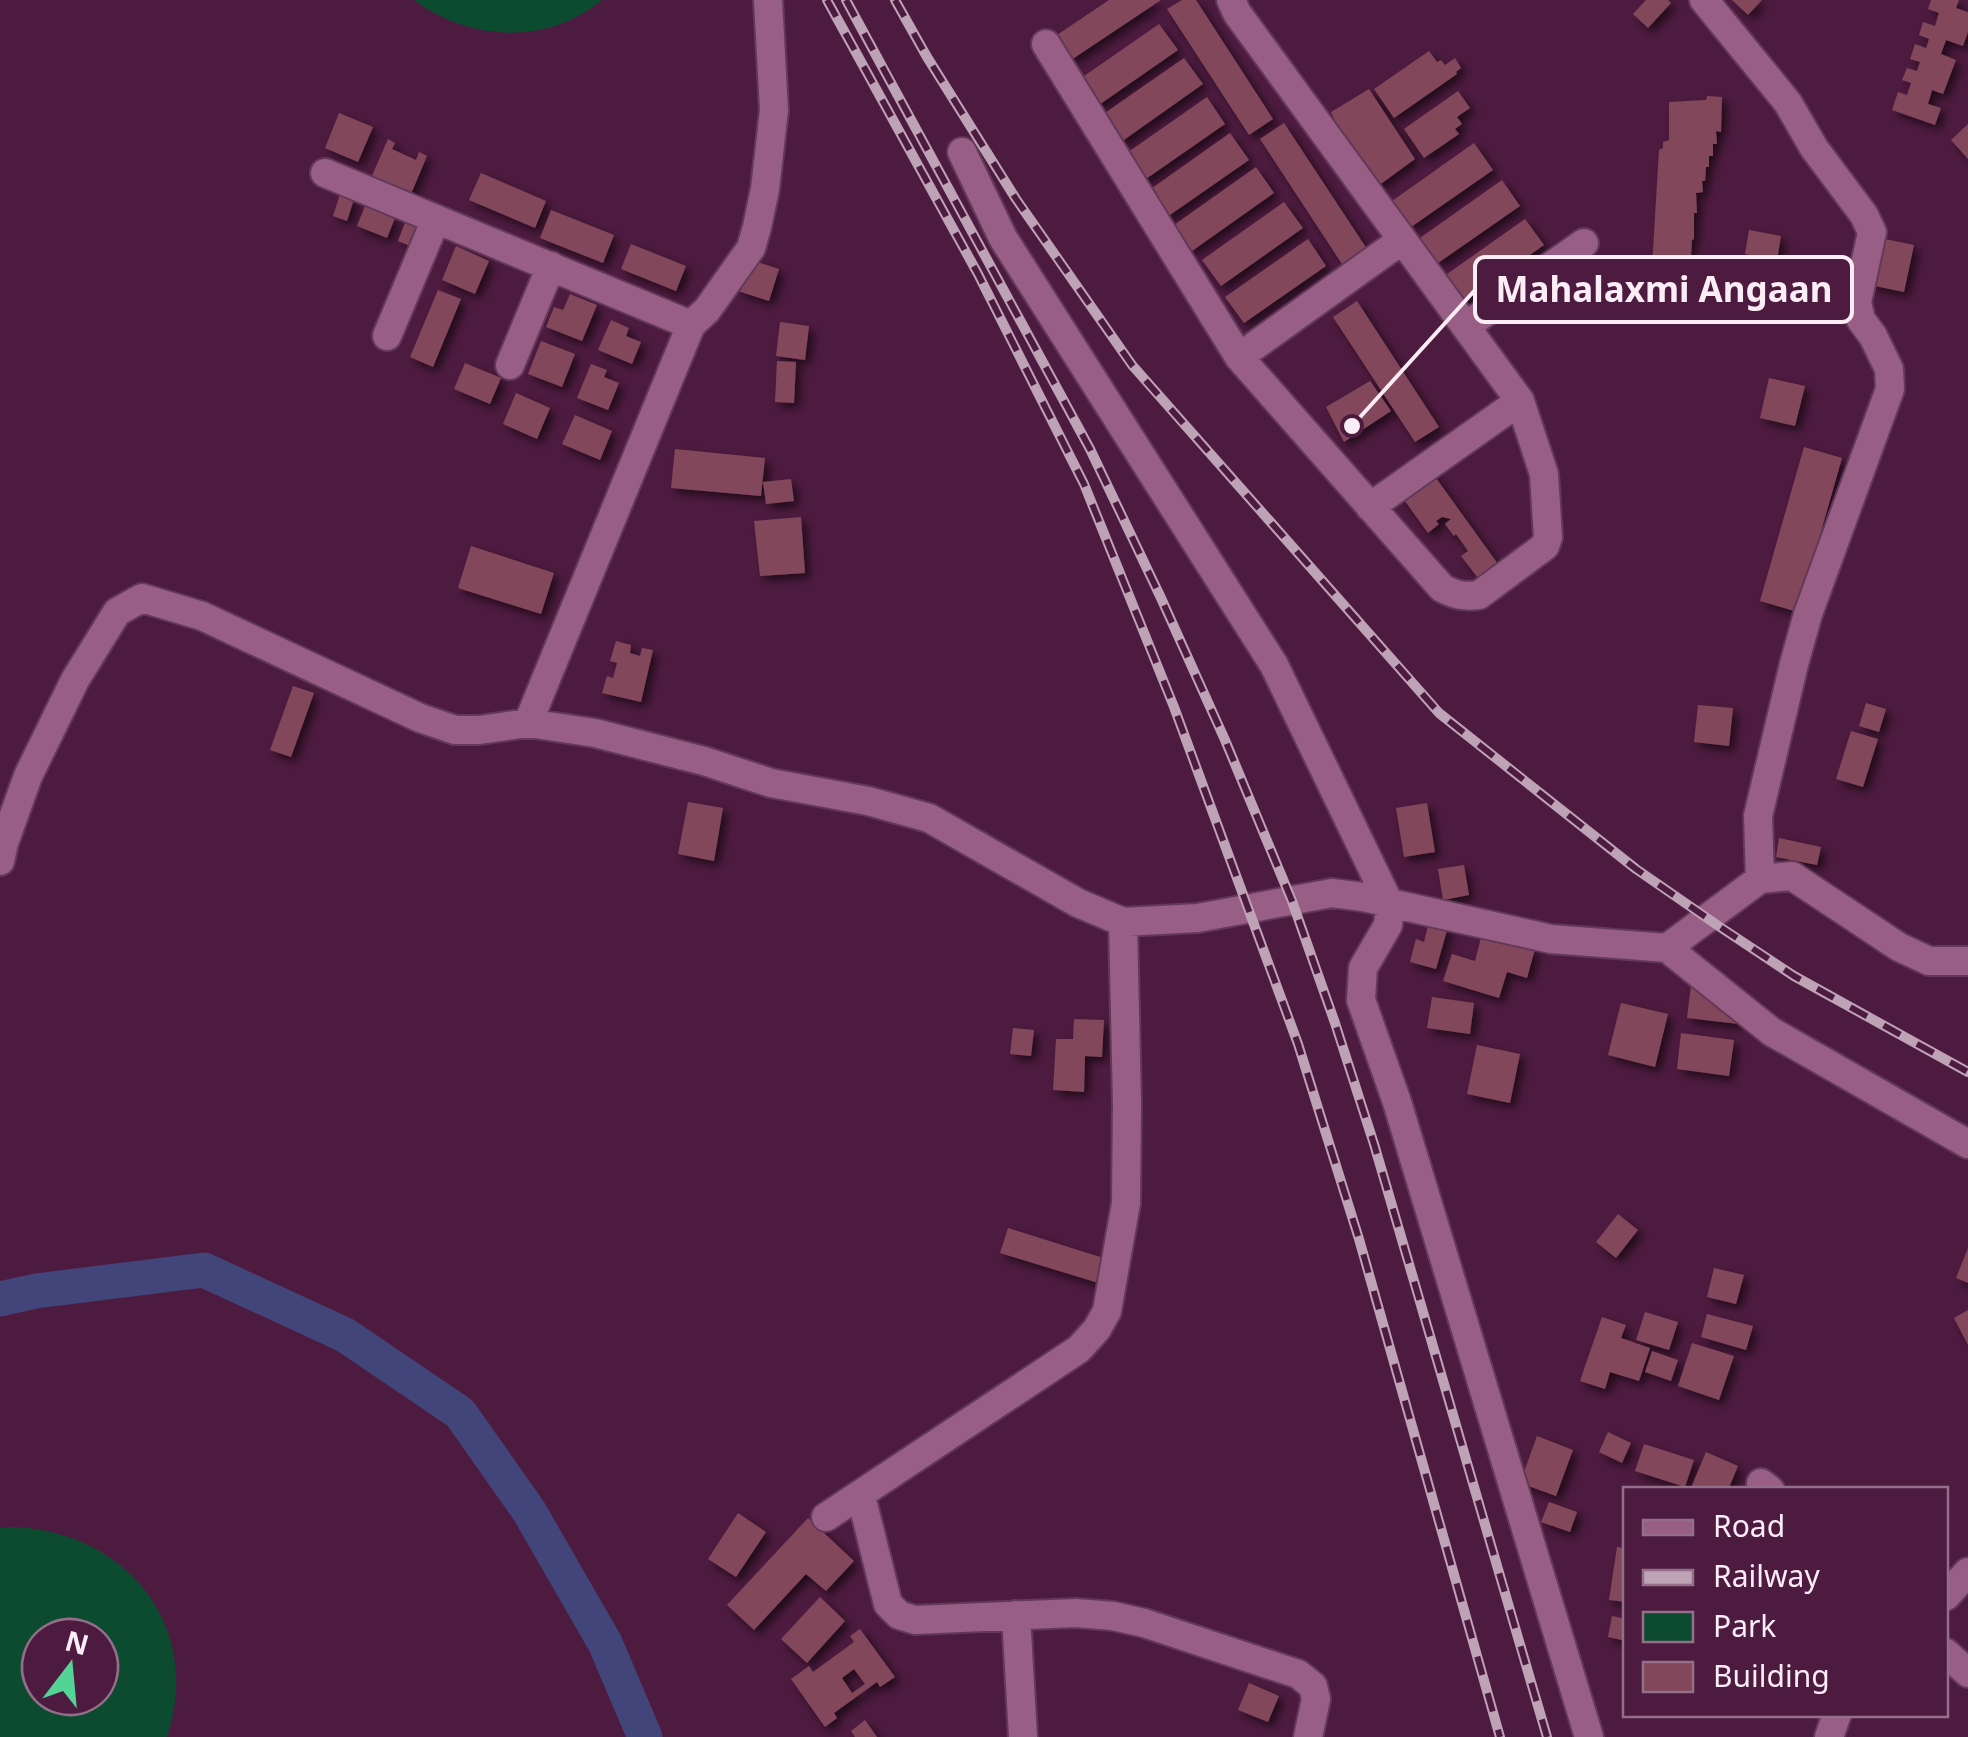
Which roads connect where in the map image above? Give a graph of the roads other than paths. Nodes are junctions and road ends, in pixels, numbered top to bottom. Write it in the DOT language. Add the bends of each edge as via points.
graph roads {
  1 [pos="768,0"];
  2 [pos="1231,0"];
  3 [pos="1704,0"];
  4 [pos="1046,44"];
  5 [pos="962,152"];
  6 [pos="325,172"];
  7 [pos="436,218"];
  8 [pos="1402,240"];
  9 [pos="1584,243"];
  10 [pos="551,266"];
  11 [pos="691,325"];
  12 [pos="1466,326"];
  13 [pos="387,336"];
  14 [pos="1238,357"];
  15 [pos="510,365"];
  16 [pos="1520,401"];
  17 [pos="1370,507"];
  18 [pos="528,723"];
  19 [pos="0,861"];
  20 [pos="1760,879"];
  21 [pos="1390,905"];
  22 [pos="1123,922"];
  23 [pos="1667,948"];
  24 [pos="1968,961"];
  25 [pos="1968,1144"];
  26 [pos="860,1496"];
  27 [pos="826,1517"];
  28 [pos="1968,1572"];
  29 [pos="1948,1594"];
  30 [pos="1016,1615"];
  31 [pos="1948,1654"];
  32 [pos="1968,1673"];
  33 [pos="1023,1737"];
  34 [pos="1308,1737"];
  35 [pos="1589,1737"];
  1 -- 11 [label="street" via="774,110 757,227 751,248"];
  2 -- 8 [label="street"];
  3 -- 20 [label="street" via="1788,103 1864,215 1872,232 1858,302 1889,369 1890,389 1794,664 1758,816"];
  4 -- 14 [label="street"];
  5 -- 21 [label="street" via="1003,238 1274,666"];
  6 -- 7 [label="street"];
  7 -- 10 [label="street"];
  7 -- 13 [label="street"];
  8 -- 12 [label="street"];
  8 -- 14 [label="street"];
  9 -- 12 [label="street"];
  10 -- 11 [label="street"];
  10 -- 15 [label="street"];
  11 -- 18 [label="street"];
  12 -- 16 [label="street"];
  14 -- 17 [label="street"];
  16 -- 17 [label="street"];
  16 -- 17 [label="street" via="1544,474 1548,537 1545,546 1478,595 1442,588"];
  18 -- 19 [label="street" via="455,730 202,616 142,598 117,612 75,680 28,776"];
  18 -- 22 [label="street" via="595,733 929,818"];
  20 -- 23 [label="street"];
  20 -- 24 [label="street" via="1792,876 1899,948 1929,961"];
  21 -- 22 [label="street" via="1332,893 1198,918"];
  21 -- 23 [label="street" via="1551,939"];
  21 -- 35 [label="street" via="1388,924 1362,968 1360,1000 1397,1102"];
  22 -- 26 [label="street" via="1126,1204 1107,1311 1080,1349"];
  23 -- 25 [label="street" via="1772,1032"];
  26 -- 27 [label="street"];
  26 -- 30 [label="street" via="888,1604 898,1615"];
  28 -- 29 [label="street"];
  30 -- 33 [label="street"];
  30 -- 34 [label="street" via="1113,1616 1298,1674 1313,1686 1316,1699"];
  31 -- 32 [label="street"];
}
